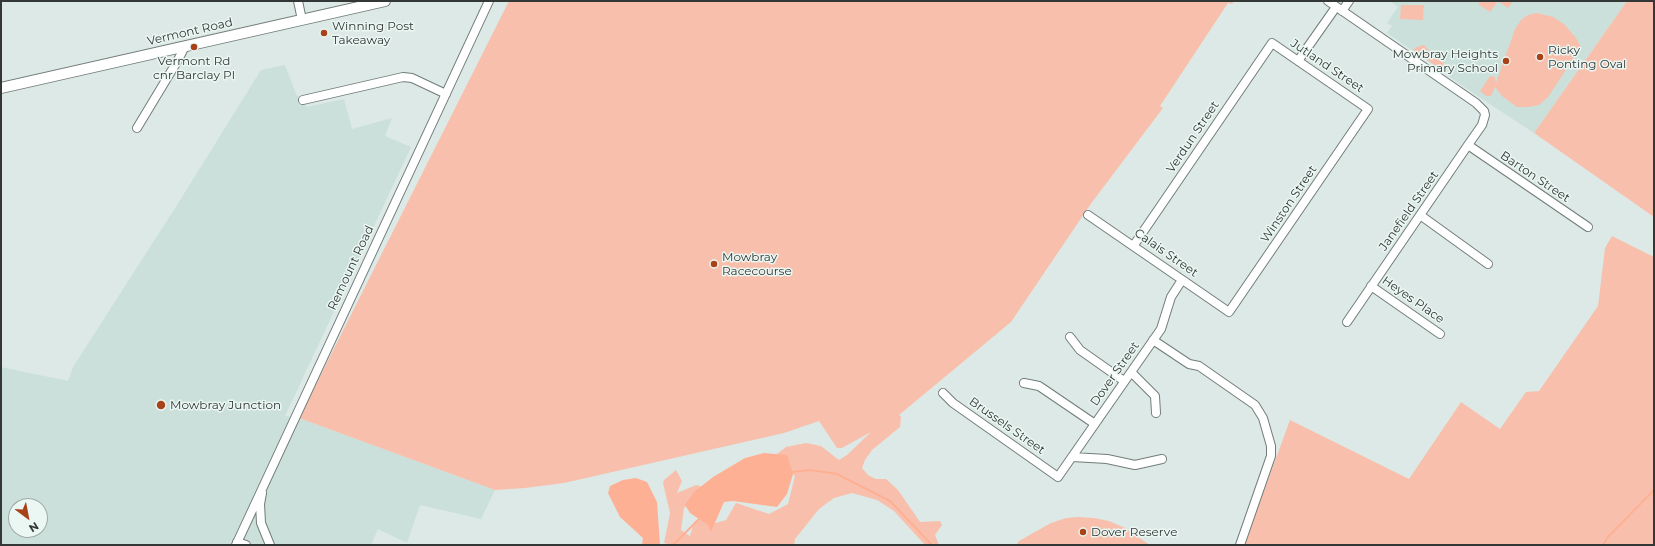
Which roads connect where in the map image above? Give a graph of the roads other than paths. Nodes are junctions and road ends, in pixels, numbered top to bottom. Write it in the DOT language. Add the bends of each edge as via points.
graph roads {
  1 [pos="298,1"];
  2 [pos="385,1"];
  3 [pos="489,1"];
  4 [pos="1328,1"];
  5 [pos="1348,1"];
  6 [pos="1339,9"];
  7 [pos="302,20"];
  8 [pos="1272,43"];
  9 [pos="182,47"];
  10 [pos="1298,60"];
  11 [pos="1,88"];
  12 [pos="446,94"];
  13 [pos="303,100"];
  14 [pos="1368,109"];
  15 [pos="137,128"];
  16 [pos="1468,145"];
  17 [pos="1088,215"];
  18 [pos="1420,215"];
  19 [pos="1588,228"];
  20 [pos="1134,246"];
  21 [pos="1488,264"];
  22 [pos="1182,280"];
  23 [pos="1371,286"];
  24 [pos="1229,312"];
  25 [pos="1347,322"];
  26 [pos="1440,334"];
  27 [pos="1070,337"];
  28 [pos="1153,340"];
  29 [pos="1131,372"];
  30 [pos="1124,381"];
  31 [pos="1024,383"];
  32 [pos="943,393"];
  33 [pos="1156,413"];
  34 [pos="1094,424"];
  35 [pos="1072,457"];
  36 [pos="1162,459"];
  37 [pos="1058,477"];
  38 [pos="264,482"];
  39 [pos="237,544"];
  40 [pos="246,545"];
  41 [pos="270,545"];
  42 [pos="1240,545"];
  1 -- 7 [label="street"];
  2 -- 7 [label="street, Vermont Road"];
  3 -- 12 [label="street, Remount Road"];
  4 -- 6 [label="street"];
  5 -- 6 [label="street"];
  6 -- 10 [label="street"];
  6 -- 16 [label="street, Janefield Street" via="1484,111 1482,125"];
  7 -- 9 [label="street, Vermont Road"];
  8 -- 10 [label="street, Jutland Street"];
  8 -- 20 [label="street, Verdun Street"];
  9 -- 11 [label="street, Vermont Road"];
  9 -- 15 [label="street" via="178,60"];
  10 -- 14 [label="street, Jutland Street"];
  12 -- 13 [label="street" via="403,76"];
  12 -- 38 [label="street, Remount Road"];
  14 -- 24 [label="street, Winston Street"];
  16 -- 18 [label="street, Janefield Street"];
  16 -- 19 [label="street, Barton Street"];
  17 -- 20 [label="street, Calais Street"];
  18 -- 21 [label="street"];
  18 -- 23 [label="street, Janefield Street"];
  20 -- 22 [label="street, Calais Street"];
  22 -- 24 [label="street, Calais Street"];
  22 -- 28 [label="street, Dover Street" via="1171,297 1161,329"];
  23 -- 25 [label="street, Janefield Street"];
  23 -- 26 [label="street, Heyes Place"];
  27 -- 30 [label="street" via="1080,350"];
  28 -- 29 [label="street, Dover Street"];
  28 -- 42 [label="street" via="1190,364 1199,366 1255,405 1263,418 1271,446 1271,456"];
  29 -- 30 [label="street, Dover Street"];
  29 -- 33 [label="street" via="1156,396"];
  30 -- 34 [label="street, Dover Street"];
  31 -- 34 [label="street" via="1040,386"];
  32 -- 37 [label="street, Brussels Street" via="952,403"];
  34 -- 35 [label="street, Dover Street"];
  35 -- 36 [label="street" via="1107,459 1135,465"];
  35 -- 37 [label="street, Dover Street"];
  38 -- 39 [label="street, Remount Road"];
  38 -- 41 [label="street" via="260,504 261,523"];
  39 -- 40 [label="street"];
}
